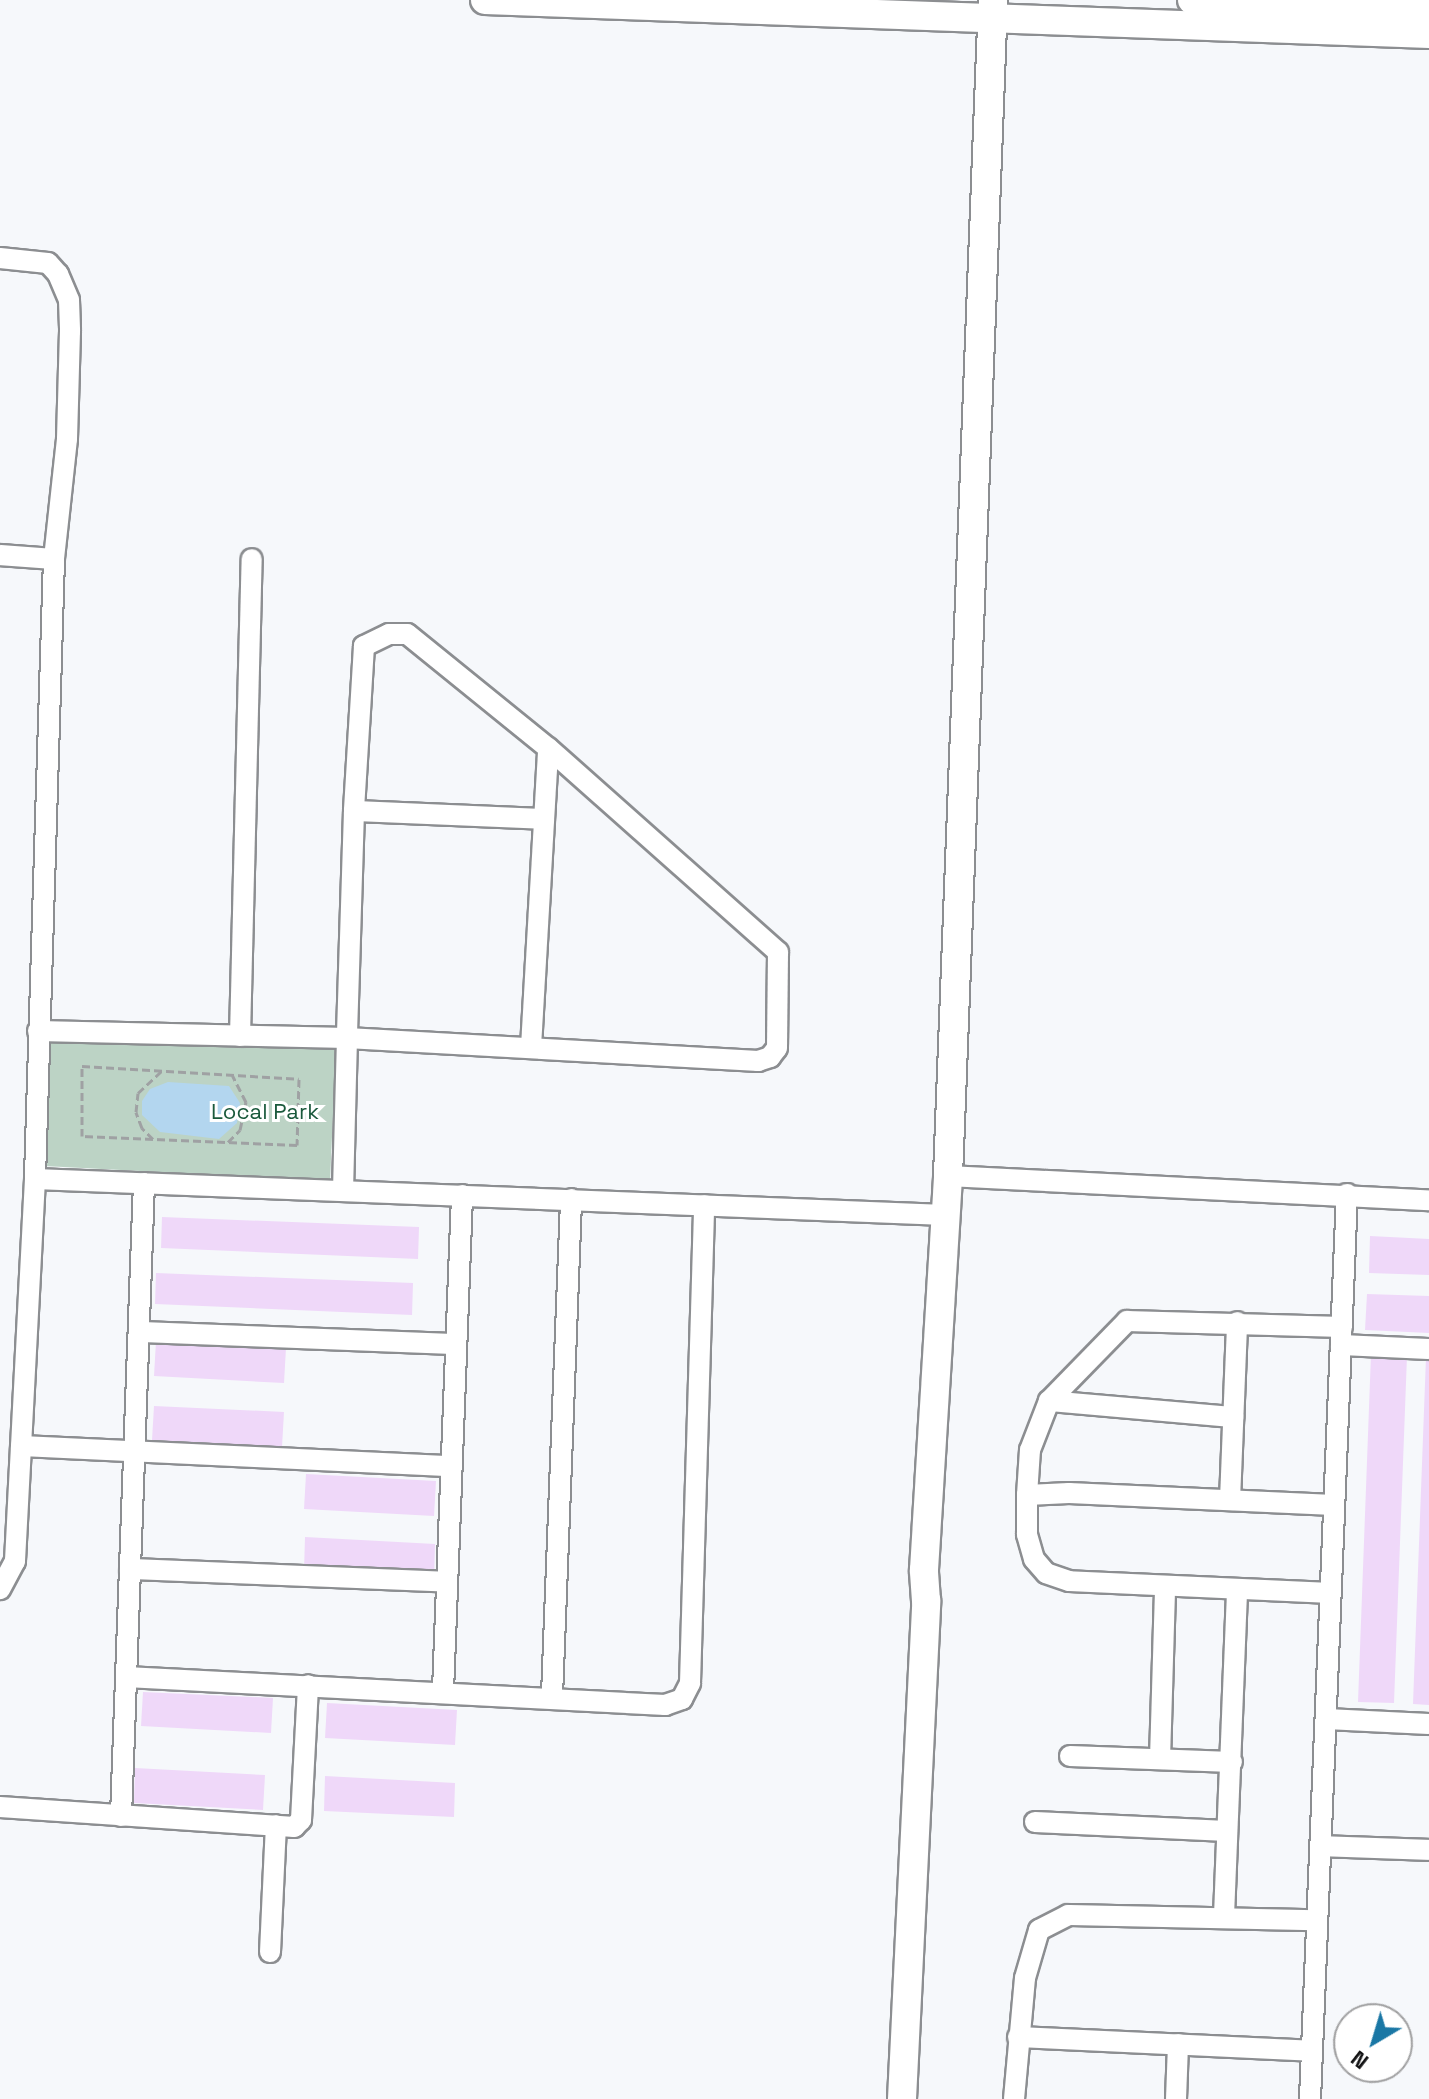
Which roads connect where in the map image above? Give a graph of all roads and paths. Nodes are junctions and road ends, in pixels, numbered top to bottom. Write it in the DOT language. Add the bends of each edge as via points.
graph roads {
  1 [pos="485,0"];
  2 [pos="1192,0"];
  3 [pos="993,9"];
  4 [pos="1429,9"];
  5 [pos="1429,34"];
  6 [pos="0,258"];
  7 [pos="0,555"];
  8 [pos="54,559"];
  9 [pos="252,559"];
  10 [pos="548,748"];
  11 [pos="354,811"];
  12 [pos="544,819"];
  13 [pos="38,1031"];
  14 [pos="240,1036"];
  15 [pos="347,1038"];
  16 [pos="531,1047"];
  17 [pos="162,1071"];
  18 [pos="232,1075"];
  19 [pos="153,1139"];
  20 [pos="228,1142"];
  21 [pos="948,1176"];
  22 [pos="35,1179"];
  23 [pos="144,1183"];
  24 [pos="343,1191"];
  25 [pos="1347,1194"];
  26 [pos="462,1195"];
  27 [pos="571,1199"];
  28 [pos="1429,1200"];
  29 [pos="704,1205"];
  30 [pos="945,1215"];
  31 [pos="1237,1322"];
  32 [pos="139,1332"];
  33 [pos="1341,1336"];
  34 [pos="456,1344"];
  35 [pos="1429,1349"];
  36 [pos="1049,1401"];
  37 [pos="1233,1417"];
  38 [pos="21,1446"];
  39 [pos="134,1451"];
  40 [pos="452,1466"];
  41 [pos="1027,1495"];
  42 [pos="1230,1500"];
  43 [pos="1334,1505"];
  44 [pos="130,1569"];
  45 [pos="447,1582"];
  46 [pos="1165,1586"];
  47 [pos="0,1589"];
  48 [pos="1237,1589"];
  49 [pos="1331,1593"];
  50 [pos="126,1677"];
  51 [pos="308,1685"];
  52 [pos="443,1691"];
  53 [pos="552,1696"];
  54 [pos="1326,1719"];
  55 [pos="1429,1724"];
  56 [pos="1070,1756"];
  57 [pos="1160,1759"];
  58 [pos="1232,1762"];
  59 [pos="0,1807"];
  60 [pos="121,1816"];
  61 [pos="1035,1822"];
  62 [pos="276,1825"];
  63 [pos="1227,1831"];
  64 [pos="1321,1846"];
  65 [pos="1429,1850"];
  66 [pos="1224,1916"];
  67 [pos="1317,1920"];
  68 [pos="270,1952"];
  69 [pos="1018,2037"];
  70 [pos="1178,2044"];
  71 [pos="1312,2051"];
  72 [pos="902,2099"];
  73 [pos="1014,2099"];
  74 [pos="1176,2099"];
  75 [pos="1310,2099"];
  1 -- 3 [label="main road"];
  2 -- 4 [label="main road"];
  3 -- 5 [label="main road"];
  3 -- 21 [label="main road"];
  6 -- 8 [label="street" via="48,263 69,300 67,439"];
  7 -- 8 [label="street"];
  8 -- 13 [label="street"];
  9 -- 14 [label="street"];
  10 -- 11 [label="street" via="407,634 389,634 364,646"];
  10 -- 12 [label="street"];
  10 -- 16 [label="street" via="778,952 777,1048 758,1061"];
  11 -- 12 [label="street"];
  11 -- 15 [label="street"];
  12 -- 16 [label="street"];
  13 -- 14 [label="street"];
  13 -- 22 [label="street"];
  14 -- 15 [label="street"];
  15 -- 16 [label="street"];
  15 -- 24 [label="street"];
  17 -- 18 [label="path"];
  17 -- 19 [label="path" via="138,1093 136,1112"];
  17 -- 19 [label="path" via="82,1066 82,1136"];
  18 -- 20 [label="path" via="246,1102 240,1130"];
  18 -- 20 [label="path" via="299,1079 297,1145"];
  19 -- 20 [label="path"];
  21 -- 25 [label="street"];
  21 -- 30 [label="main road"];
  22 -- 23 [label="street"];
  22 -- 38 [label="street"];
  23 -- 24 [label="street"];
  23 -- 32 [label="street"];
  24 -- 26 [label="street"];
  25 -- 28 [label="street"];
  25 -- 33 [label="street"];
  26 -- 27 [label="street"];
  26 -- 34 [label="street"];
  27 -- 29 [label="street"];
  27 -- 53 [label="street"];
  29 -- 30 [label="street"];
  29 -- 53 [label="street" via="690,1683 682,1699 665,1705"];
  30 -- 72 [label="main road"];
  31 -- 33 [label="street"];
  31 -- 36 [label="street" via="1127,1321"];
  31 -- 37 [label="street"];
  32 -- 34 [label="street"];
  32 -- 39 [label="street"];
  33 -- 35 [label="street"];
  33 -- 43 [label="street"];
  34 -- 40 [label="street"];
  36 -- 37 [label="street"];
  36 -- 41 [label="street" via="1030,1450"];
  37 -- 42 [label="street"];
  38 -- 39 [label="street"];
  38 -- 47 [label="street" via="15,1561"];
  39 -- 40 [label="street"];
  39 -- 44 [label="street"];
  40 -- 45 [label="street"];
  41 -- 42 [label="street"];
  41 -- 46 [label="street" via="1027,1534 1034,1559 1046,1573 1069,1581"];
  42 -- 43 [label="street"];
  43 -- 49 [label="street"];
  44 -- 45 [label="street"];
  44 -- 50 [label="street"];
  45 -- 52 [label="street"];
  46 -- 48 [label="street"];
  46 -- 57 [label="street"];
  48 -- 49 [label="street"];
  48 -- 58 [label="street"];
  49 -- 54 [label="street"];
  50 -- 51 [label="street"];
  50 -- 60 [label="street"];
  51 -- 52 [label="street"];
  51 -- 62 [label="street" via="301,1820 294,1827"];
  52 -- 53 [label="street"];
  54 -- 55 [label="street"];
  54 -- 64 [label="street"];
  56 -- 57 [label="street"];
  57 -- 58 [label="street"];
  58 -- 63 [label="street"];
  59 -- 60 [label="street"];
  60 -- 62 [label="street"];
  61 -- 63 [label="street"];
  62 -- 68 [label="street"];
  63 -- 66 [label="street"];
  64 -- 65 [label="street"];
  64 -- 67 [label="street"];
  66 -- 67 [label="street"];
  66 -- 69 [label="street" via="1068,1915 1039,1930 1025,1978"];
  67 -- 71 [label="street"];
  69 -- 70 [label="street"];
  69 -- 73 [label="street"];
  70 -- 71 [label="street"];
  70 -- 74 [label="street"];
  71 -- 75 [label="street"];
}
